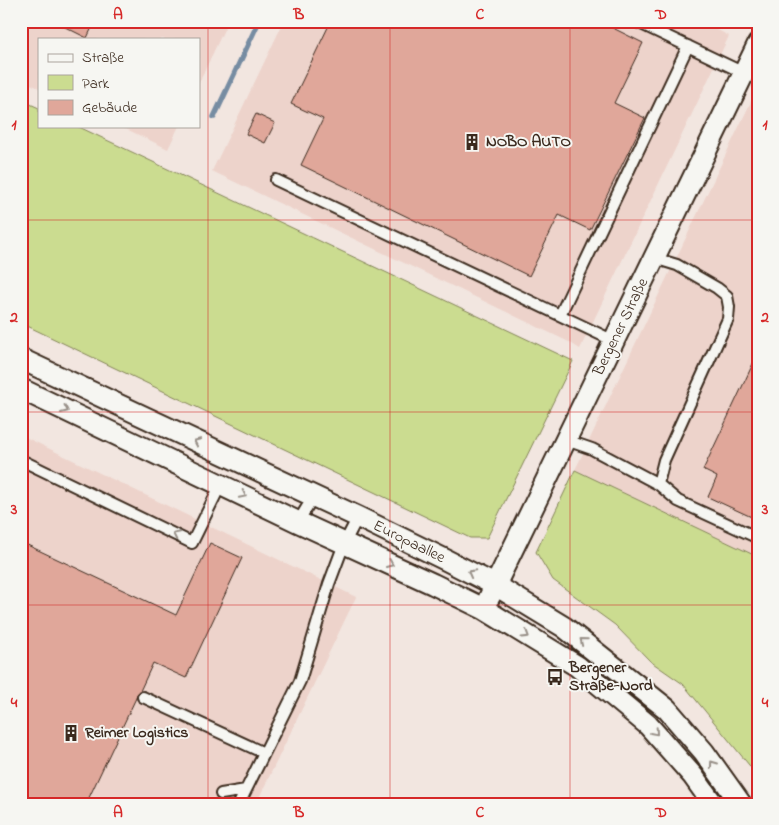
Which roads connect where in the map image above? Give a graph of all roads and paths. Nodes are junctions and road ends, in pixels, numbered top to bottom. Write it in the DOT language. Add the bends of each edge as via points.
graph roads {
  1 [pos="634,21"];
  2 [pos="758,44"];
  3 [pos="688,46"];
  4 [pos="744,73"];
  5 [pos="276,180"];
  6 [pos="654,258"];
  7 [pos="560,315"];
  8 [pos="614,341"];
  9 [pos="21,359"];
  10 [pos="21,389"];
  11 [pos="566,440"];
  12 [pos="21,460"];
  13 [pos="221,484"];
  14 [pos="658,484"];
  15 [pos="313,497"];
  16 [pos="358,517"];
  17 [pos="298,522"];
  18 [pos="758,538"];
  19 [pos="344,544"];
  20 [pos="495,586"];
  21 [pos="484,609"];
  22 [pos="143,697"];
  23 [pos="264,753"];
  24 [pos="246,790"];
  25 [pos="221,794"];
  26 [pos="239,804"];
  27 [pos="713,804"];
  28 [pos="742,804"];
  1 -- 3 [label="lane"];
  2 -- 4 [label="street, Bergener Straße"];
  3 -- 4 [label="lane"];
  3 -- 7 [label="lane"];
  4 -- 6 [label="street, Bergener Straße"];
  5 -- 7 [label="lane"];
  6 -- 8 [label="street, Bergener Straße"];
  6 -- 14 [label="lane" via="678,265 717,288 727,296 729,308 728,319 664,460"];
  7 -- 8 [label="lane"];
  8 -- 11 [label="street, Bergener Straße"];
  15 -- 9 [label="street, Europaallee, one-way"];
  10 -- 13 [label="street, Europaallee, one-way"];
  11 -- 14 [label="lane" via="592,448"];
  11 -- 20 [label="street, Bergener Straße"];
  13 -- 12 [label="lane, one-way" via="192,543"];
  13 -- 17 [label="street, Europaallee, one-way"];
  14 -- 18 [label="lane" via="678,501"];
  15 -- 16 [label="street, Europaallee"];
  15 -- 17 [label="lane"];
  16 -- 19 [label="lane"];
  20 -- 16 [label="street, Europaallee, one-way"];
  17 -- 19 [label="street, Europaallee"];
  19 -- 21 [label="street, Europaallee, one-way"];
  19 -- 23 [label="lane" via="300,681"];
  20 -- 21 [label="street, Bergener Straße"];
  28 -- 20 [label="street, Europaallee, one-way" via="667,709 564,627"];
  21 -- 27 [label="street, Europaallee, one-way" via="577,666 648,724"];
  22 -- 23 [label="lane"];
  23 -- 24 [label="lane"];
  24 -- 25 [label="lane"];
  24 -- 26 [label="lane"];
}
